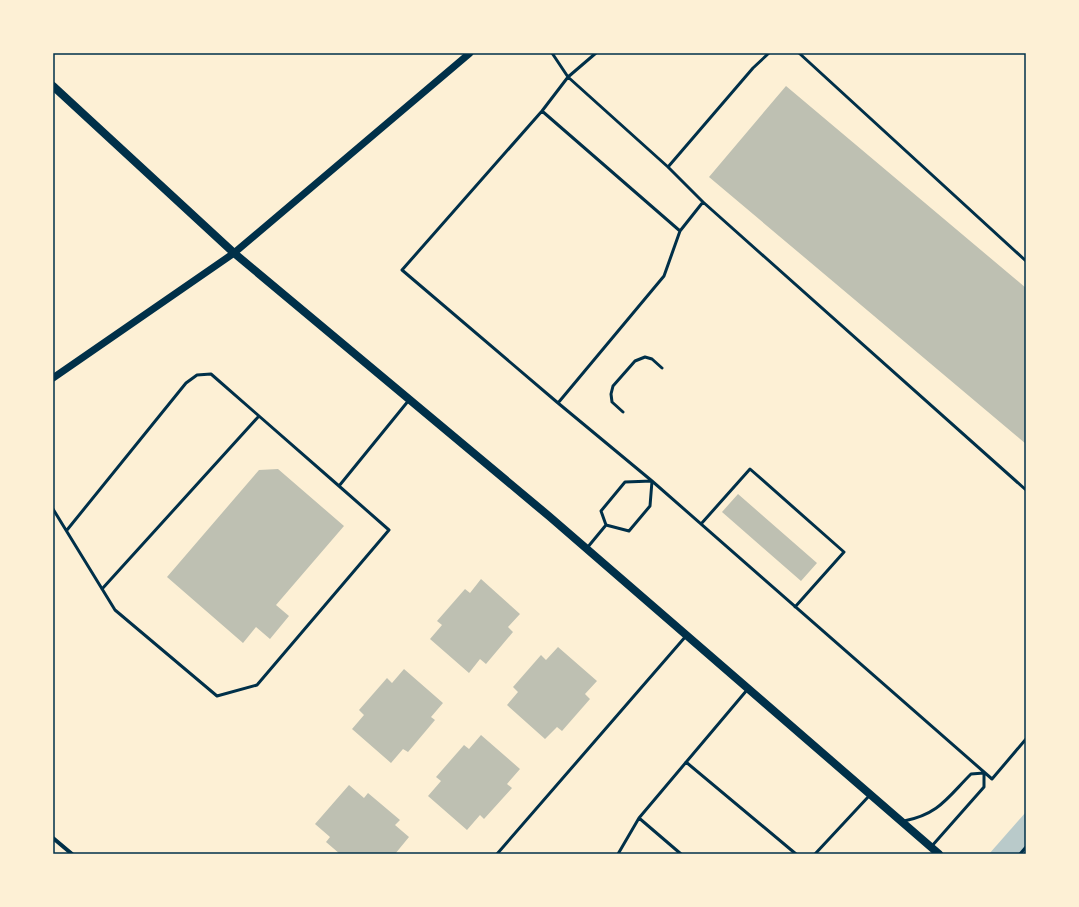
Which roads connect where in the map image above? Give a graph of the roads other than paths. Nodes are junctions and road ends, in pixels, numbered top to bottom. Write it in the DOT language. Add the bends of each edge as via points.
graph roads {
  1 [pos="470,53"];
  2 [pos="552,53"];
  3 [pos="596,53"];
  4 [pos="769,53"];
  5 [pos="799,53"];
  6 [pos="568,77"];
  7 [pos="53,88"];
  8 [pos="542,111"];
  9 [pos="668,168"];
  10 [pos="703,202"];
  11 [pos="680,231"];
  12 [pos="234,253"];
  13 [pos="1026,261"];
  14 [pos="662,368"];
  15 [pos="53,378"];
  16 [pos="410,400"];
  17 [pos="558,403"];
  18 [pos="623,412"];
  19 [pos="259,416"];
  20 [pos="652,481"];
  21 [pos="339,486"];
  22 [pos="1026,490"];
  23 [pos="53,509"];
  24 [pos="701,524"];
  25 [pos="606,525"];
  26 [pos="67,530"];
  27 [pos="586,548"];
  28 [pos="102,589"];
  29 [pos="795,607"];
  30 [pos="687,636"];
  31 [pos="748,688"];
  32 [pos="1026,739"];
  33 [pos="686,762"];
  34 [pos="984,773"];
  35 [pos="871,795"];
  36 [pos="639,818"];
  37 [pos="902,822"];
  38 [pos="53,838"];
  39 [pos="931,847"];
  40 [pos="1026,847"];
  41 [pos="72,854"];
  42 [pos="497,854"];
  43 [pos="618,854"];
  44 [pos="681,854"];
  45 [pos="796,854"];
  46 [pos="815,854"];
  47 [pos="939,854"];
  48 [pos="1020,854"];
  1 -- 12 [label="street"];
  2 -- 6 [label="lane"];
  3 -- 6 [label="lane"];
  4 -- 9 [label="lane" via="753,68"];
  5 -- 13 [label="lane"];
  6 -- 8 [label="lane"];
  6 -- 9 [label="lane"];
  7 -- 12 [label="main road"];
  8 -- 11 [label="lane"];
  8 -- 17 [label="lane" via="402,270"];
  9 -- 10 [label="lane"];
  10 -- 11 [label="lane"];
  10 -- 22 [label="lane"];
  11 -- 17 [label="lane" via="664,276"];
  12 -- 15 [label="street"];
  12 -- 16 [label="main road"];
  14 -- 18 [label="lane" via="652,359 645,357 635,361 613,386 611,394 612,402"];
  16 -- 21 [label="lane"];
  16 -- 27 [label="main road"];
  17 -- 20 [label="lane"];
  19 -- 21 [label="lane"];
  19 -- 26 [label="lane" via="211,374 197,375 186,383"];
  19 -- 28 [label="lane"];
  20 -- 24 [label="lane"];
  20 -- 25 [label="lane" via="625,482 601,511"];
  20 -- 25 [label="lane" via="650,506 629,531"];
  21 -- 28 [label="lane" via="389,530 257,685 217,696 115,610"];
  23 -- 26 [label="lane"];
  24 -- 29 [label="lane"];
  24 -- 29 [label="lane" via="750,469 844,552"];
  25 -- 27 [label="lane"];
  26 -- 28 [label="lane"];
  27 -- 30 [label="main road"];
  29 -- 34 [label="lane"];
  30 -- 31 [label="main road"];
  30 -- 42 [label="lane"];
  31 -- 33 [label="lane"];
  31 -- 35 [label="main road"];
  32 -- 34 [label="lane" via="992,779"];
  33 -- 36 [label="lane"];
  33 -- 45 [label="lane"];
  34 -- 37 [label="lane" via="970,774 933,811"];
  34 -- 39 [label="lane" via="984,787"];
  35 -- 37 [label="main road"];
  35 -- 46 [label="lane"];
  36 -- 43 [label="lane"];
  36 -- 44 [label="lane"];
  37 -- 39 [label="main road"];
  38 -- 41 [label="street"];
  39 -- 47 [label="main road"];
  40 -- 48 [label="lane"];
}
